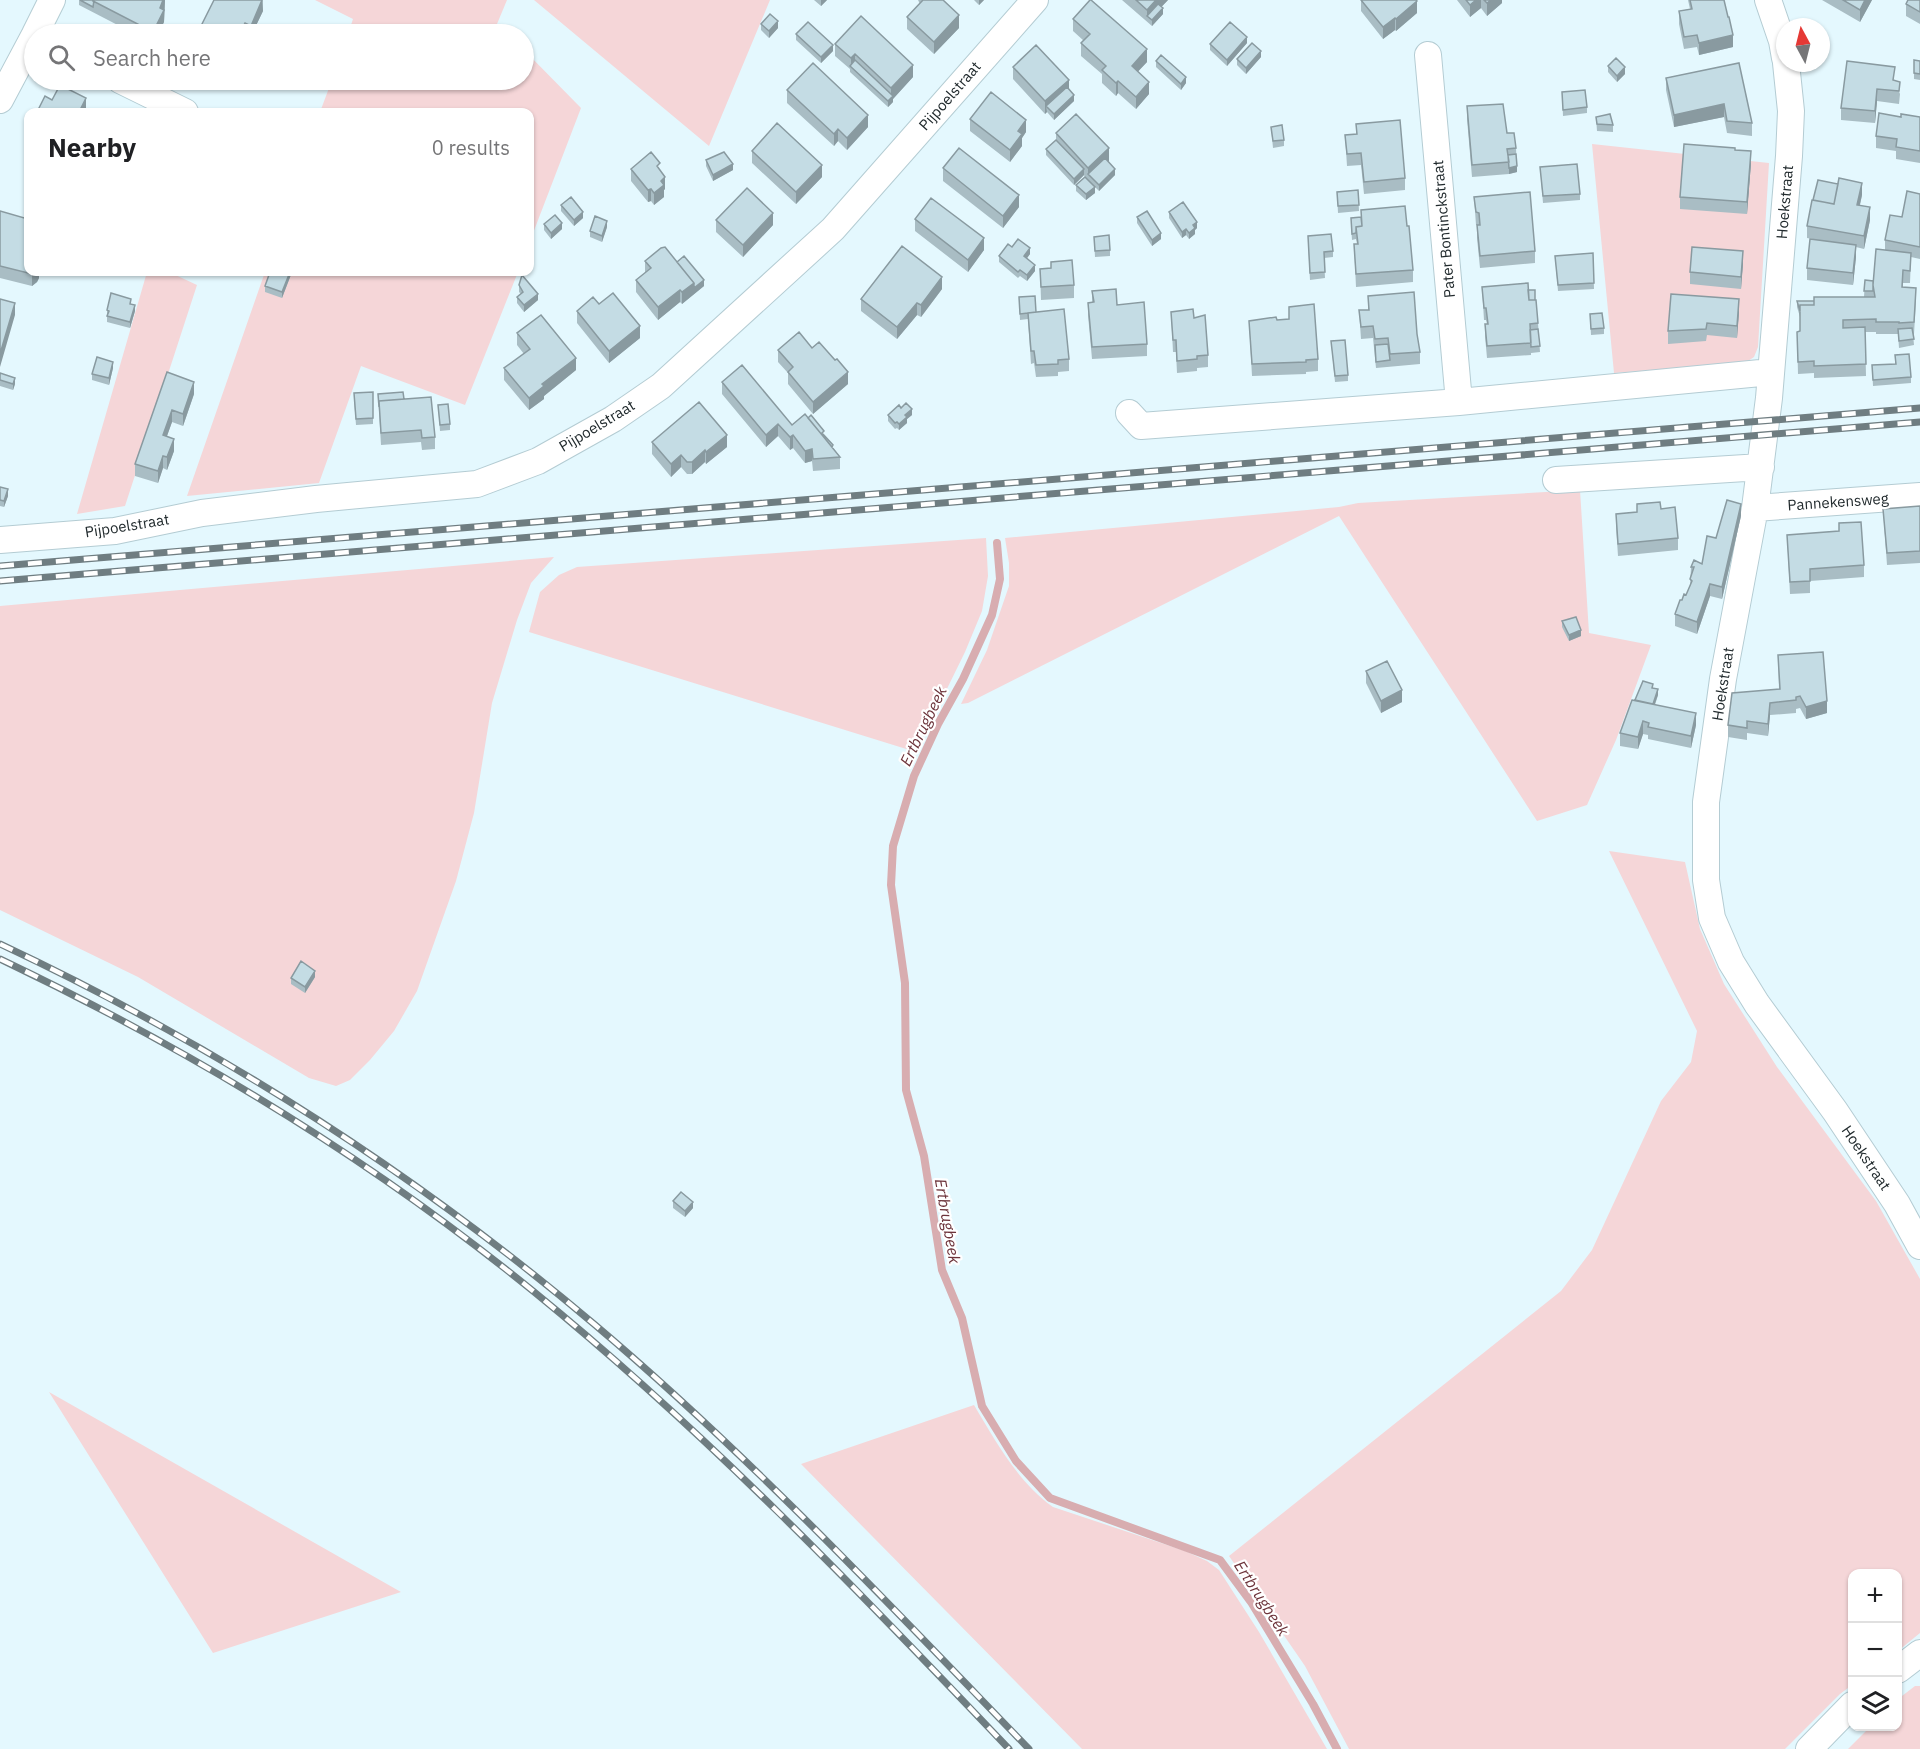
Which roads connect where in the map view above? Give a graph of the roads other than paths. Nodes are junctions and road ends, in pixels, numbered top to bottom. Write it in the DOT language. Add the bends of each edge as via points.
graph roads {
  1 [pos="52,0"];
  2 [pos="1035,0"];
  3 [pos="1768,0"];
  4 [pos="1776,23"];
  5 [pos="41,24"];
  6 [pos="1428,55"];
  7 [pos="24,56"];
  8 [pos="1787,72"];
  9 [pos="140,90"];
  10 [pos="0,100"];
  11 [pos="177,108"];
  12 [pos="1771,372"];
  13 [pos="1459,402"];
  14 [pos="1129,413"];
  15 [pos="1761,467"];
  16 [pos="1556,480"];
  17 [pos="1920,496"];
  18 [pos="1755,508"];
  19 [pos="0,540"];
  20 [pos="1920,1246"];
  21 [pos="1920,1653"];
  22 [pos="1902,1667"];
  23 [pos="1848,1709"];
  24 [pos="1809,1749"];
  1 -- 5 [label="street"];
  2 -- 19 [label="street, Pijpoelstraat" via="833,229 661,386 613,420 538,461 477,484 202,513 115,531"];
  3 -- 4 [label="street"];
  6 -- 13 [label="street, Pater Bontinckstraat"];
  7 -- 10 [label="street"];
  8 -- 12 [label="street, Hoekstraat" via="1791,111 1789,156"];
  9 -- 11 [label="street"];
  12 -- 13 [label="street"];
  12 -- 15 [label="street, Hoekstraat"];
  13 -- 14 [label="street" via="1141,426"];
  15 -- 16 [label="street"];
  15 -- 18 [label="street, Hoekstraat"];
  17 -- 18 [label="street, Pannekensweg"];
  18 -- 20 [label="street, Hoekstraat" via="1723,679 1706,802 1706,880 1712,918 1731,962 1757,1004 1841,1120"];
  21 -- 22 [label="street"];
  23 -- 24 [label="street"];
}
